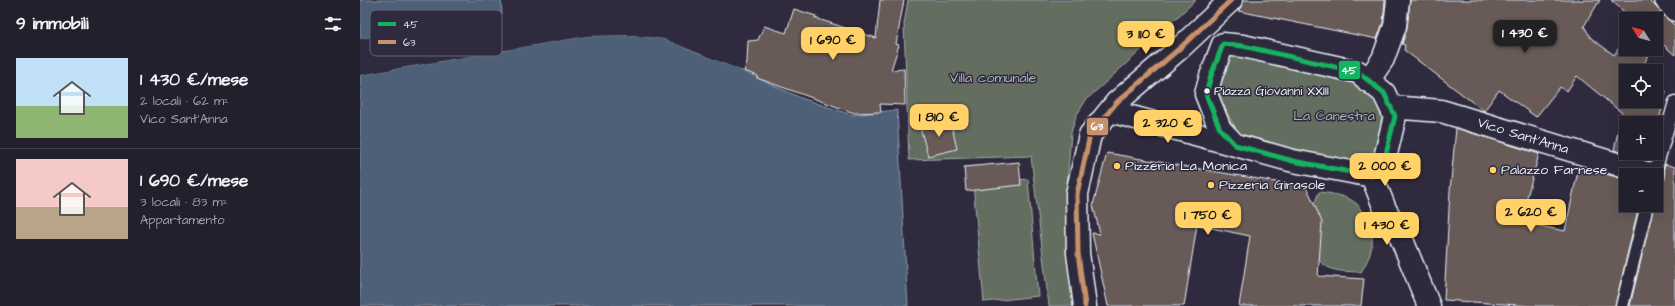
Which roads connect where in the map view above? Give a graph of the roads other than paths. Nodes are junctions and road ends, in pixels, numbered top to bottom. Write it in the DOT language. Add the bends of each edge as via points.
graph roads {
  1 [pos="1231,0"];
  2 [pos="1398,0"];
  3 [pos="1666,0"];
  4 [pos="1675,10"];
  5 [pos="1207,24"];
  6 [pos="1223,44"];
  7 [pos="1368,80"];
  8 [pos="1675,102"];
  9 [pos="1391,107"];
  10 [pos="1110,111"];
  11 [pos="1234,145"];
  12 [pos="1631,168"];
  13 [pos="1656,168"];
  14 [pos="1372,176"];
  15 [pos="1645,212"];
  16 [pos="1085,306"];
  17 [pos="1429,306"];
  18 [pos="1622,306"];
  1 -- 5 [label="street"];
  2 -- 7 [label="street" via="1395,26 1383,60"];
  3 -- 4 [label="street"];
  5 -- 6 [label="street"];
  5 -- 10 [label="street" via="1117,102"];
  6 -- 7 [label="street" via="1243,46 1358,72"];
  6 -- 11 [label="street" via="1206,94 1220,129"];
  7 -- 9 [label="street" via="1384,93"];
  8 -- 13 [label="lane"];
  9 -- 12 [label="street, Vico Sant'Anna" via="1441,111"];
  9 -- 14 [label="street" via="1395,116 1385,158"];
  10 -- 11 [label="street"];
  10 -- 16 [label="street" via="1090,135 1077,194 1078,253"];
  11 -- 14 [label="street" via="1293,161"];
  14 -- 17 [label="street"];
  15 -- 18 [label="lane"];
}
